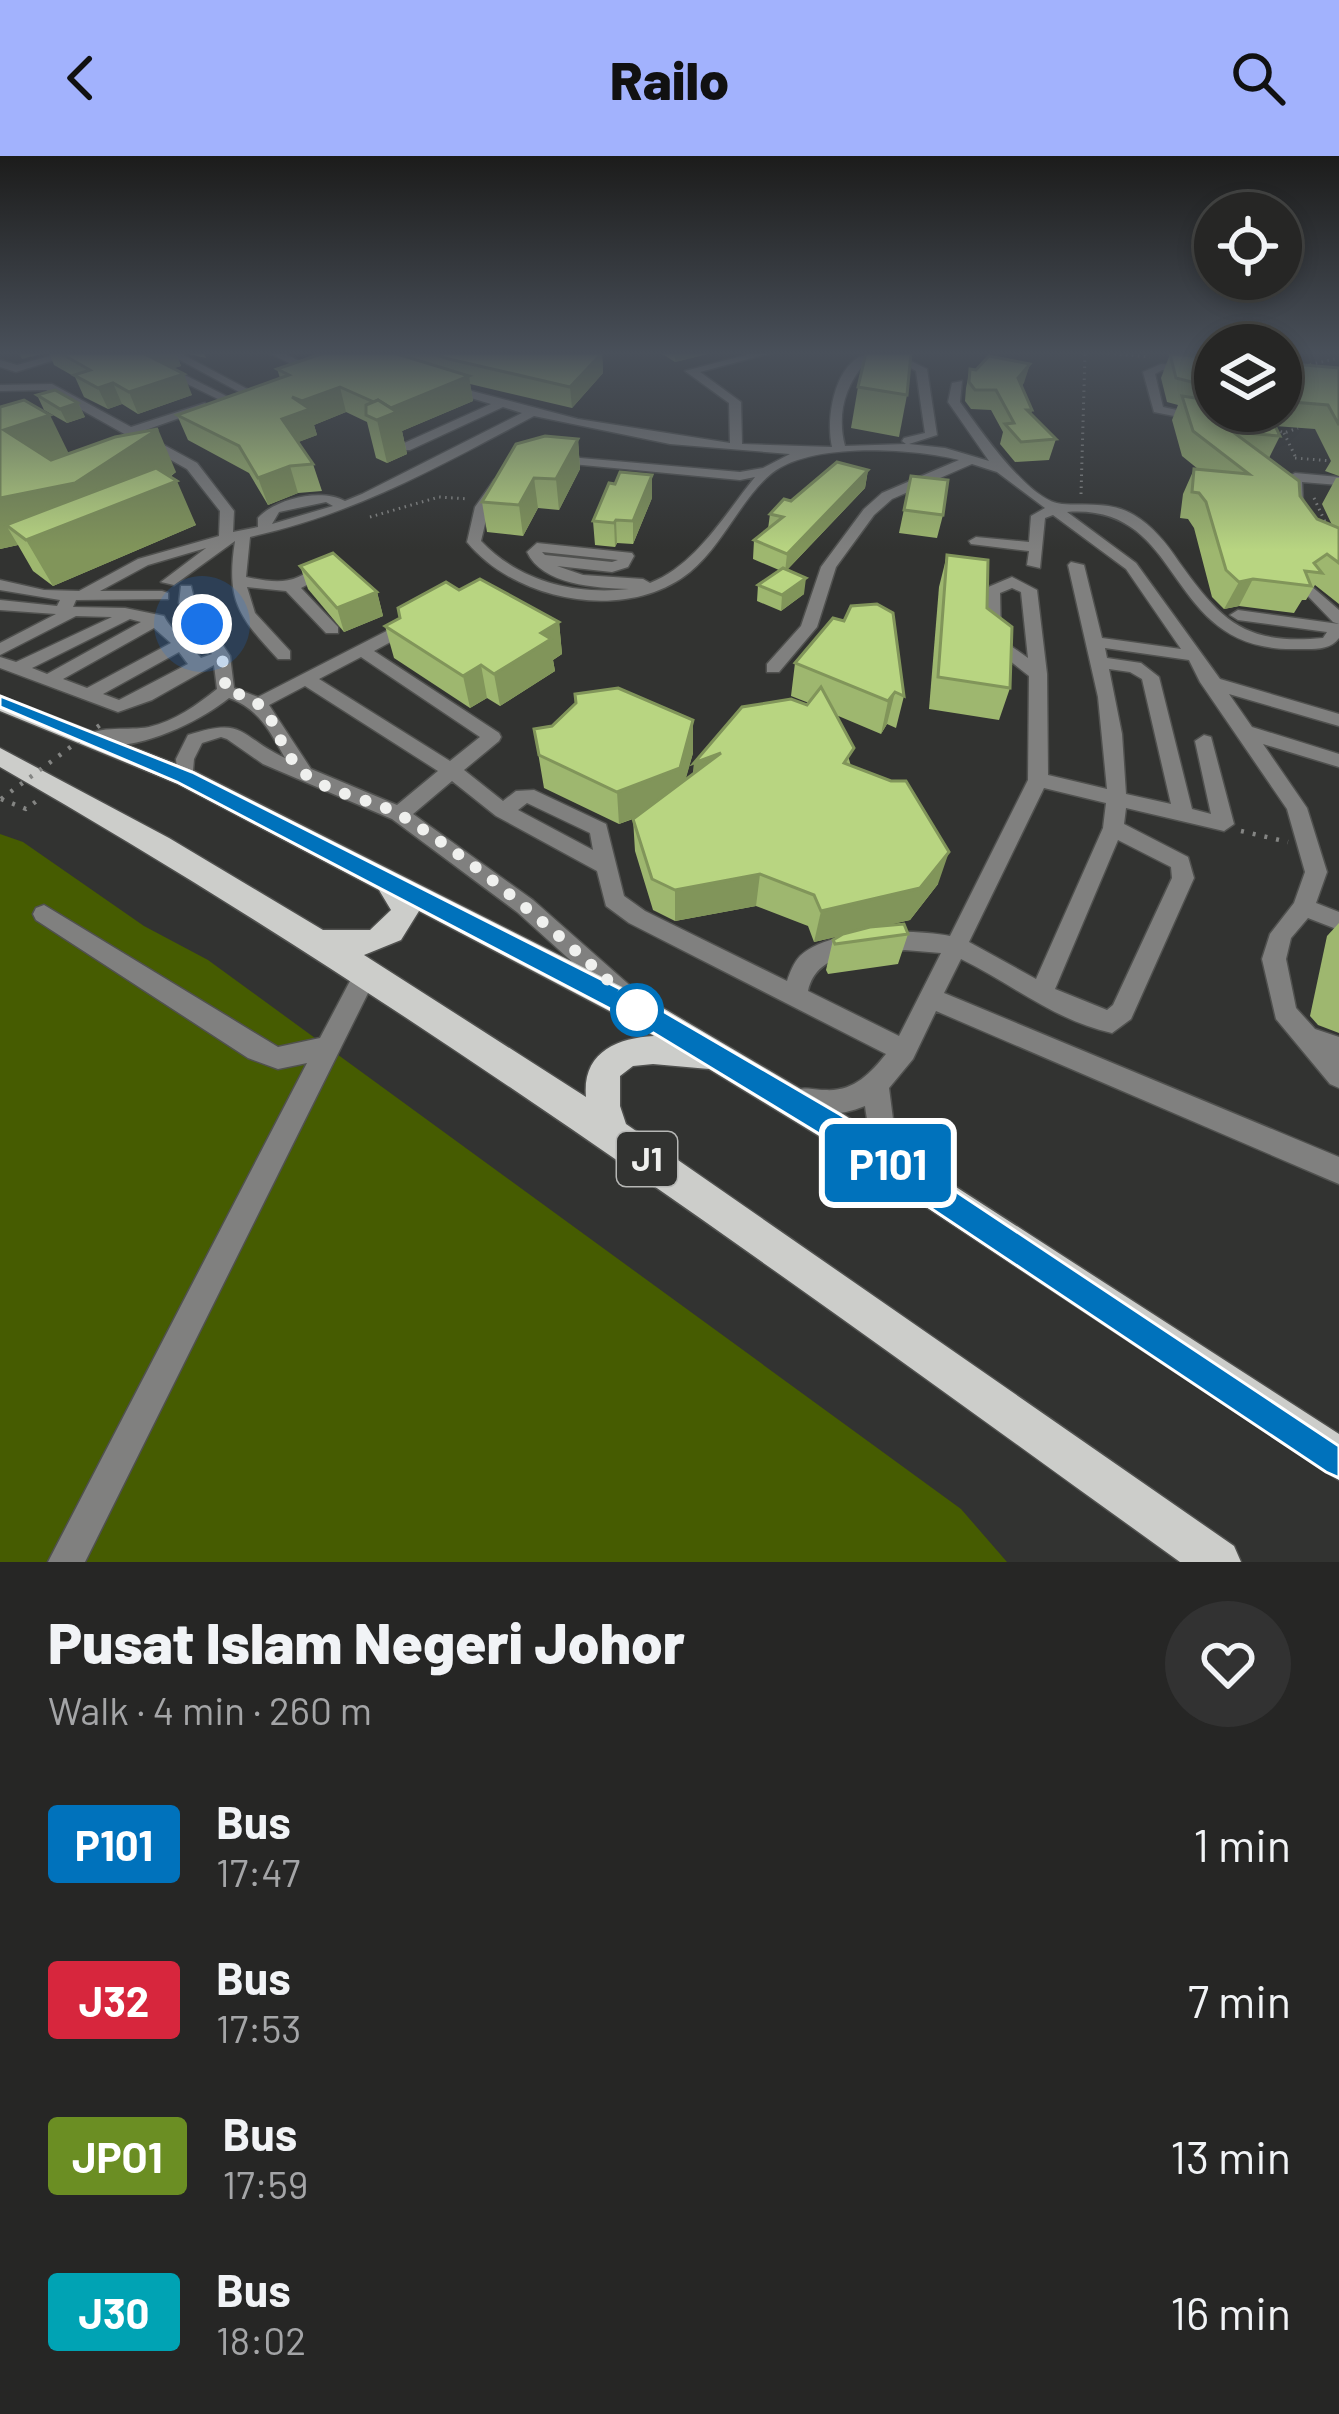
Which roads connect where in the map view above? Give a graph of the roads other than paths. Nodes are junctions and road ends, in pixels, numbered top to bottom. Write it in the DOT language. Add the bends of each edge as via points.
graph roads {
  1 [pos="105,419"];
  2 [pos="175,419"];
  3 [pos="470,419"];
  4 [pos="519,419"];
  5 [pos="573,419"];
  6 [pos="735,419"];
  7 [pos="839,419"];
  8 [pos="929,419"];
  9 [pos="960,419"];
  10 [pos="128,432"];
  11 [pos="837,444"];
  12 [pos="736,445"];
  13 [pos="406,448"];
  14 [pos="807,451"];
  15 [pos="972,453"];
  16 [pos="527,460"];
  17 [pos="767,471"];
  18 [pos="506,472"];
  19 [pos="1339,481"];
  20 [pos="1057,509"];
  21 [pos="1297,522"];
  22 [pos="234,538"];
  23 [pos="976,541"];
  24 [pos="1036,547"];
  25 [pos="328,557"];
  26 [pos="537,559"];
  27 [pos="1035,565"];
  28 [pos="1076,565"];
  29 [pos="237,580"];
  30 [pos="674,582"];
  31 [pos="0,585"];
  32 [pos="291,587"];
  33 [pos="1310,590"];
  34 [pos="175,591"];
  35 [pos="72,604"];
  36 [pos="0,605"];
  37 [pos="24,608"];
  38 [pos="433,612"];
  39 [pos="129,615"];
  40 [pos="1238,615"];
  41 [pos="0,618"];
  42 [pos="158,619"];
  43 [pos="1338,626"];
  44 [pos="332,630"];
  45 [pos="182,644"];
  46 [pos="0,650"];
  47 [pos="363,651"];
  48 [pos="1096,652"];
  49 [pos="284,655"];
  50 [pos="1192,655"];
  51 [pos="222,656"];
  52 [pos="196,664"];
  53 [pos="9,665"];
  54 [pos="772,668"];
  55 [pos="1038,674"];
  56 [pos="49,680"];
  57 [pos="309,681"];
  58 [pos="1209,682"];
  59 [pos="226,691"];
  60 [pos="88,695"];
  61 [pos="0,703"];
  62 [pos="265,709"];
  63 [pos="1339,720"];
  64 [pos="99,730"];
  65 [pos="1244,731"];
  66 [pos="1204,742"];
  67 [pos="245,744"];
  68 [pos="0,756"];
  69 [pos="1339,761"];
  70 [pos="452,771"];
  71 [pos="304,774"];
  72 [pos="185,777"];
  73 [pos="1038,781"];
  74 [pos="1120,799"];
  75 [pos="399,814"];
  76 [pos="1183,814"];
  77 [pos="1113,828"];
  78 [pos="390,884"];
  79 [pos="1304,907"];
  80 [pos="44,914"];
  81 [pos="1339,921"];
  82 [pos="323,941"];
  83 [pos="957,947"];
  84 [pos="367,970"];
  85 [pos="1041,994"];
  86 [pos="796,995"];
  87 [pos="932,999"];
  88 [pos="646,1015"];
  89 [pos="1301,1036"];
  90 [pos="328,1048"];
  91 [pos="1339,1048"];
  92 [pos="904,1051"];
  93 [pos="742,1071"];
  94 [pos="1339,1076"];
  95 [pos="876,1088"];
  96 [pos="613,1135"];
  97 [pos="1339,1172"];
  98 [pos="910,1177"];
  99 [pos="1339,1459"];
  100 [pos="66,1562"];
  101 [pos="1218,1562"];
  1 -- 10 [label="street"];
  2 -- 10 [label="street"];
  3 -- 13 [label="street"];
  4 -- 22 [label="street" via="342,507 328,497 274,509 266,530"];
  5 -- 12 [label="street"];
  6 -- 12 [label="street"];
  7 -- 11 [label="street"];
  8 -- 11 [label="street" via="932,435 918,441"];
  9 -- 15 [label="street"];
  10 -- 22 [label="street" via="192,466 218,494"];
  11 -- 14 [label="street"];
  11 -- 15 [label="street"];
  12 -- 14 [label="street"];
  14 -- 17 [label="street"];
  15 -- 20 [label="street"];
  15 -- 54 [label="street" via="869,512 829,567 809,627"];
  16 -- 17 [label="street" via="573,458 708,476"];
  17 -- 30 [label="street"];
  18 -- 30 [label="street" via="474,527 474,542 505,572 533,586 607,599"];
  19 -- 21 [label="street" via="1295,477"];
  20 -- 24 [label="street" via="1038,516"];
  20 -- 43 [label="street" via="1105,508 1134,518 1215,618 1248,639 1328,642"];
  20 -- 50 [label="street" via="1131,566"];
  22 -- 29 [label="street"];
  22 -- 34 [label="street"];
  22 -- 35 [label="street" via="180,549 100,583"];
  23 -- 24 [label="street"];
  24 -- 27 [label="street"];
  25 -- 32 [label="street" via="315,577"];
  26 -- 26 [label="street" via="537,547 627,556 612,567"];
  26 -- 30 [label="street" via="589,581"];
  28 -- 48 [label="street"];
  29 -- 32 [label="street"];
  29 -- 49 [label="street" via="241,609"];
  31 -- 35 [label="street"];
  32 -- 44 [label="street"];
  33 -- 43 [label="street"];
  34 -- 35 [label="street"];
  34 -- 51 [label="street"];
  35 -- 37 [label="street"];
  35 -- 39 [label="street"];
  35 -- 46 [label="street"];
  36 -- 37 [label="street"];
  37 -- 41 [label="street"];
  38 -- 47 [label="street"];
  39 -- 42 [label="street"];
  39 -- 53 [label="street"];
  40 -- 43 [label="street"];
  42 -- 45 [label="street"];
  42 -- 56 [label="street"];
  45 -- 52 [label="street"];
  45 -- 60 [label="street"];
  47 -- 57 [label="street"];
  47 -- 70 [label="street" via="491,733 485,748"];
  48 -- 50 [label="street"];
  48 -- 74 [label="street"];
  48 -- 76 [label="street" via="1150,677"];
  50 -- 58 [label="street"];
  51 -- 52 [label="street"];
  51 -- 59 [label="street"];
  52 -- 60 [label="street" via="138,701 118,706"];
  53 -- 56 [label="street"];
  55 -- 55 [label="street" via="993,641 997,586 1029,590"];
  55 -- 73 [label="street"];
  56 -- 60 [label="street"];
  57 -- 62 [label="street"];
  57 -- 70 [label="street"];
  58 -- 63 [label="street"];
  58 -- 65 [label="street"];
  59 -- 62 [label="street"];
  59 -- 64 [label="street" via="173,729 130,738"];
  61 -- 64 [label="main road"];
  62 -- 67 [label="street" via="262,732"];
  62 -- 71 [label="street"];
  64 -- 72 [label="main road"];
  65 -- 69 [label="street"];
  65 -- 79 [label="street" via="1298,808 1312,847 1316,872"];
  66 -- 76 [label="street" via="1224,824"];
  67 -- 71 [label="street"];
  67 -- 72 [label="street" via="233,734 204,734 185,759"];
  68 -- 82 [label="main road, J1"];
  70 -- 75 [label="street"];
  70 -- 86 [label="street" via="503,811 605,866 614,900 637,917"];
  71 -- 75 [label="street"];
  72 -- 78 [label="main road"];
  73 -- 74 [label="street"];
  73 -- 83 [label="street"];
  74 -- 76 [label="street"];
  74 -- 77 [label="street"];
  75 -- 88 [label="street" via="525,906"];
  77 -- 85 [label="street"];
  77 -- 85 [label="street" via="1180,863 1183,878 1112,1022"];
  78 -- 82 [label="main road" via="405,910 392,934 366,945"];
  78 -- 88 [label="main road"];
  79 -- 81 [label="street"];
  79 -- 89 [label="street" via="1281,934 1274,959 1285,1012"];
  80 -- 90 [label="street" via="257,1050 278,1058"];
  82 -- 84 [label="main road, J1"];
  83 -- 85 [label="street"];
  83 -- 86 [label="street" via="834,950 808,964"];
  83 -- 87 [label="street"];
  84 -- 90 [label="street"];
  84 -- 96 [label="main road, J1"];
  86 -- 92 [label="street"];
  87 -- 92 [label="street"];
  87 -- 97 [label="street"];
  88 -- 93 [label="main road"];
  89 -- 91 [label="street"];
  89 -- 94 [label="street"];
  90 -- 100 [label="street"];
  92 -- 95 [label="street"];
  93 -- 95 [label="street" via="822,1105"];
  93 -- 96 [label="main road" via="660,1048 630,1049 599,1077"];
  93 -- 98 [label="main road"];
  95 -- 98 [label="street" via="881,1130"];
  96 -- 101 [label="main road, J1"];
  98 -- 99 [label="main road"];
}
